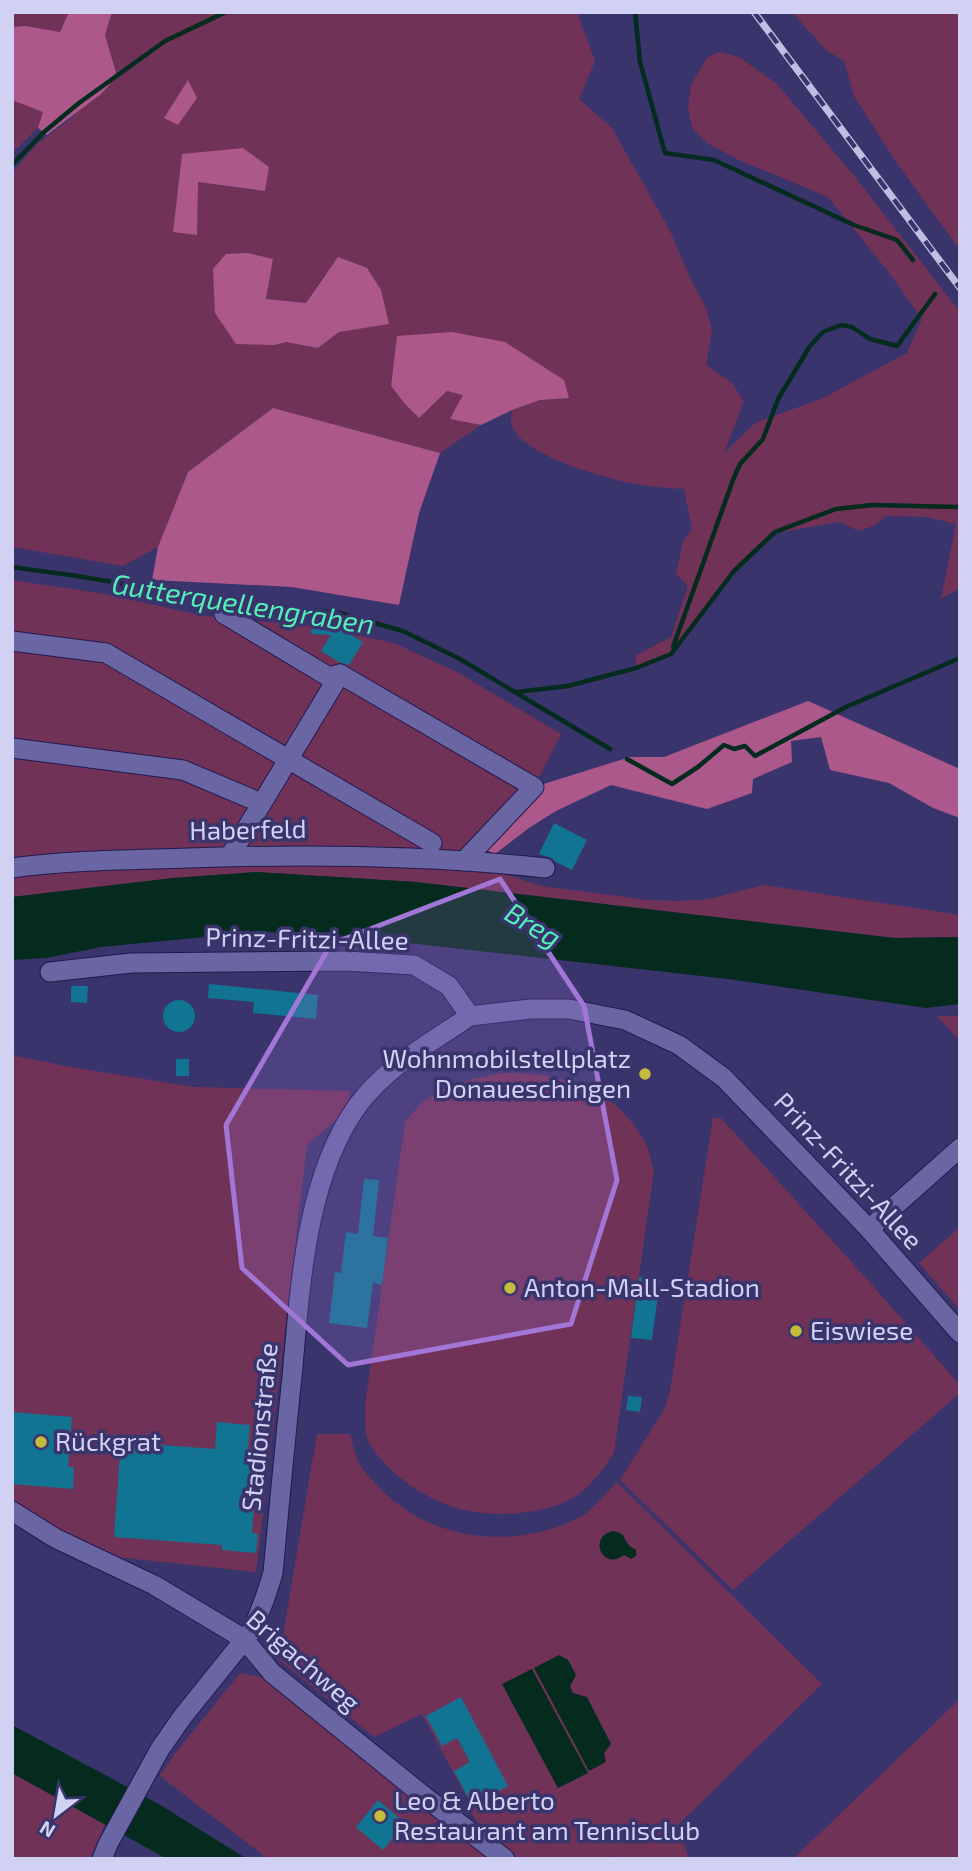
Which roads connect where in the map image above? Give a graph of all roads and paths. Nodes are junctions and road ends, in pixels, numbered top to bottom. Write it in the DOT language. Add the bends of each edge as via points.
graph roads {
  1 [pos="224,614"];
  2 [pos="12,641"];
  3 [pos="340,674"];
  4 [pos="12,748"];
  5 [pos="288,759"];
  6 [pos="261,803"];
  7 [pos="432,843"];
  8 [pos="230,856"];
  9 [pos="464,861"];
  10 [pos="12,867"];
  11 [pos="545,868"];
  12 [pos="50,972"];
  13 [pos="470,1016"];
  14 [pos="960,1148"];
  15 [pos="869,1229"];
  16 [pos="960,1333"];
  17 [pos="12,1511"];
  18 [pos="244,1639"];
  19 [pos="105,1851"];
  20 [pos="505,1859"];
  1 -- 3 [label="street" via="329,677"];
  2 -- 5 [label="street" via="106,653"];
  3 -- 5 [label="street"];
  3 -- 9 [label="street" via="534,787"];
  4 -- 6 [label="street" via="183,769"];
  5 -- 6 [label="street"];
  5 -- 7 [label="street"];
  6 -- 8 [label="street"];
  8 -- 9 [label="street, Haberfeld"];
  8 -- 10 [label="street, Haberfeld"];
  9 -- 11 [label="street, Haberfeld"];
  12 -- 13 [label="street, Prinz-Fritzi-Allee" via="131,963 346,961 414,965 449,986"];
  13 -- 15 [label="street, Prinz-Fritzi-Allee" via="569,1009 625,1020 679,1045 724,1078"];
  13 -- 18 [label="street, Stadionstraße" via="380,1079 345,1126 325,1171 301,1278 272,1573 253,1629"];
  14 -- 15 [label="street"];
  15 -- 16 [label="street, Prinz-Fritzi-Allee"];
  17 -- 18 [label="street, Brigachweg" via="55,1538 154,1585"];
  18 -- 19 [label="street, Stadionstraße" via="150,1766"];
  18 -- 20 [label="street, Brigachweg" via="272,1673"];
}
